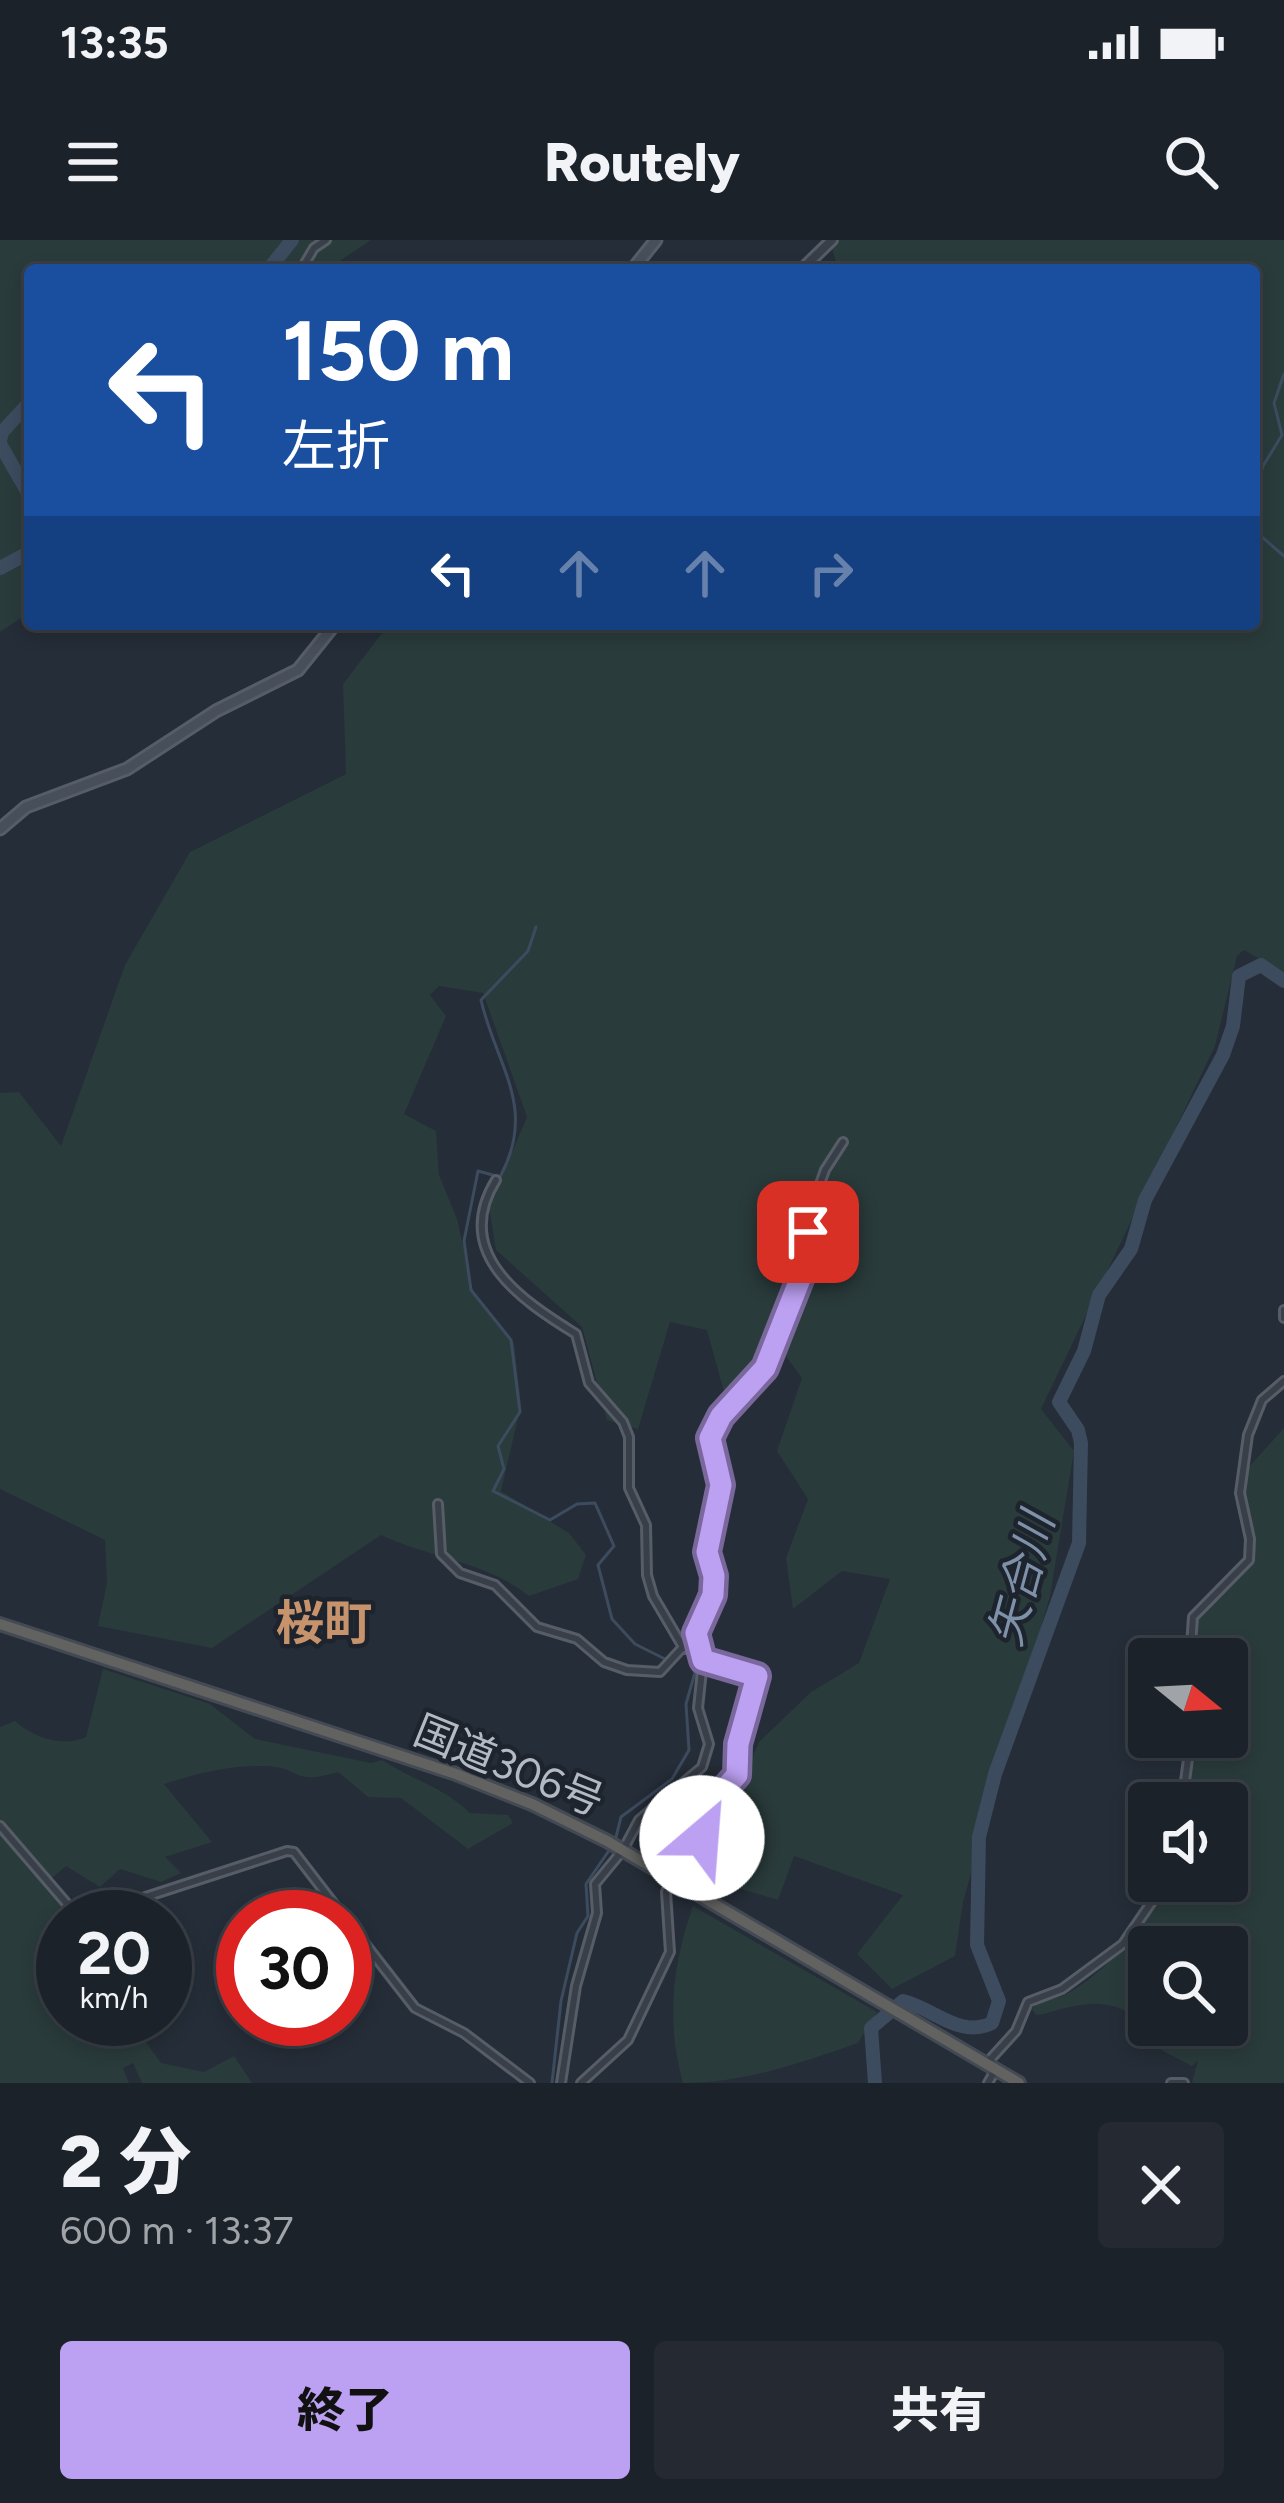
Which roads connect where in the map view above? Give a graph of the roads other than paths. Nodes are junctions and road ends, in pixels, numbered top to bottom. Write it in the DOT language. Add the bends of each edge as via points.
graph roads {
  1 [pos="326,240"];
  2 [pos="656,240"];
  3 [pos="832,240"];
  4 [pos="305,264"];
  5 [pos="637,264"];
  6 [pos="806,264"];
  7 [pos="330,630"];
  8 [pos="0,829"];
  9 [pos="843,1142"];
  10 [pos="496,1180"];
  11 [pos="1284,1381"];
  12 [pos="438,1504"];
  13 [pos="0,1624"];
  14 [pos="1192,1638"];
  15 [pos="691,1650"];
  16 [pos="0,1826"];
  17 [pos="621,1849"];
  18 [pos="673,1880"];
  19 [pos="323,1890"];
  20 [pos="1152,1902"];
  21 [pos="372,1953"];
  22 [pos="991,2067"];
  23 [pos="530,2083"];
  24 [pos="561,2083"];
  25 [pos="581,2083"];
  26 [pos="988,2083"];
  27 [pos="1019,2083"];
  28 [pos="1171,2083"];
  29 [pos="1184,2083"];
  1 -- 4 [label="street"];
  2 -- 5 [label="main road"];
  3 -- 6 [label="street"];
  7 -- 8 [label="main road" via="298,670 128,769 26,807"];
  9 -- 15 [label="street" via="812,1206 806,1264 765,1368 713,1426 721,1485 707,1552 713,1595"];
  10 -- 15 [label="street" via="484,1199 492,1265 530,1306 575,1334 589,1383 623,1422 631,1500 647,1534 647,1576"];
  11 -- 14 [label="street" via="1262,1400 1248,1435 1240,1493 1249,1560 1193,1617"];
  12 -- 15 [label="street" via="440,1554 460,1573 495,1585 537,1627 627,1670 660,1672"];
  13 -- 17 [label="highway, 国道306号" via="490,1786"];
  15 -- 17 [label="street" via="707,1756 639,1820"];
  15 -- 18 [label="street" via="757,1676 737,1775"];
  16 -- 19 [label="street" via="74,1912 87,1916 287,1851"];
  17 -- 18 [label="highway, 国道306号"];
  17 -- 24 [label="street" via="595,1883 597,1913"];
  18 -- 22 [label="highway, 国道306号"];
  18 -- 25 [label="street" via="666,1892 670,1952 628,2040"];
  20 -- 22 [label="street" via="1123,1944 1061,1989 1028,2002"];
  21 -- 23 [label="street" via="415,2008"];
  22 -- 26 [label="street"];
  22 -- 27 [label="highway, 国道306号"];
  28 -- 29 [label="street"];
}
